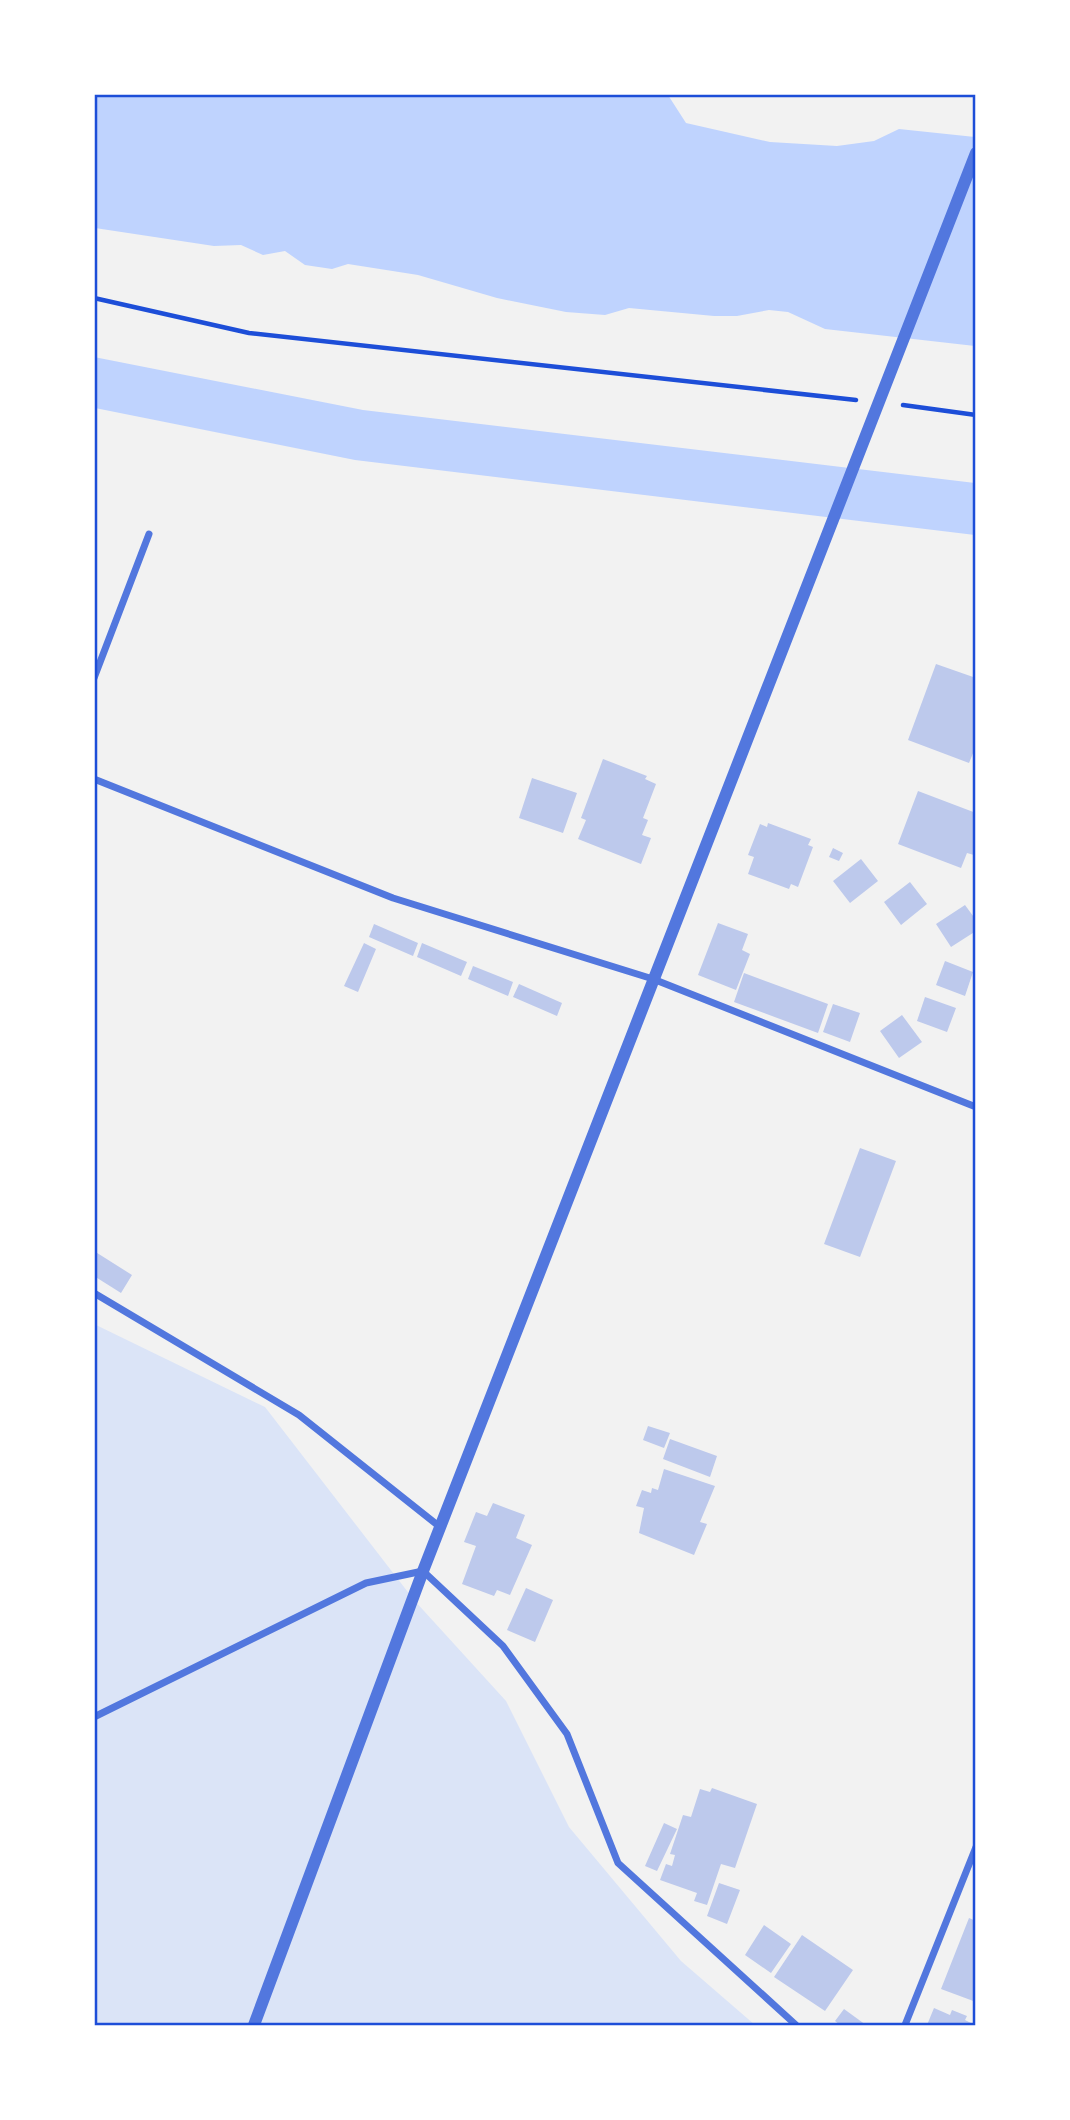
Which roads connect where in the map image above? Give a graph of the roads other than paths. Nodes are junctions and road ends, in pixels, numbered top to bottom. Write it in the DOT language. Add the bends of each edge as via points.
graph roads {
  1 [pos="975,153"];
  2 [pos="149,534"];
  3 [pos="94,678"];
  4 [pos="94,779"];
  5 [pos="653,979"];
  6 [pos="975,1107"];
  7 [pos="94,1293"];
  8 [pos="440,1527"];
  9 [pos="423,1571"];
  10 [pos="94,1717"];
  11 [pos="975,1847"];
  12 [pos="254,2025"];
  13 [pos="796,2025"];
  14 [pos="905,2025"];
  1 -- 5 [label="street"];
  2 -- 3 [label="street"];
  4 -- 5 [label="street" via="393,898"];
  5 -- 6 [label="street"];
  5 -- 8 [label="street"];
  7 -- 8 [label="street" via="299,1415"];
  8 -- 9 [label="street"];
  9 -- 10 [label="street" via="366,1583"];
  9 -- 12 [label="street"];
  9 -- 13 [label="street" via="503,1646 567,1734 618,1863"];
  11 -- 14 [label="street"];
}
